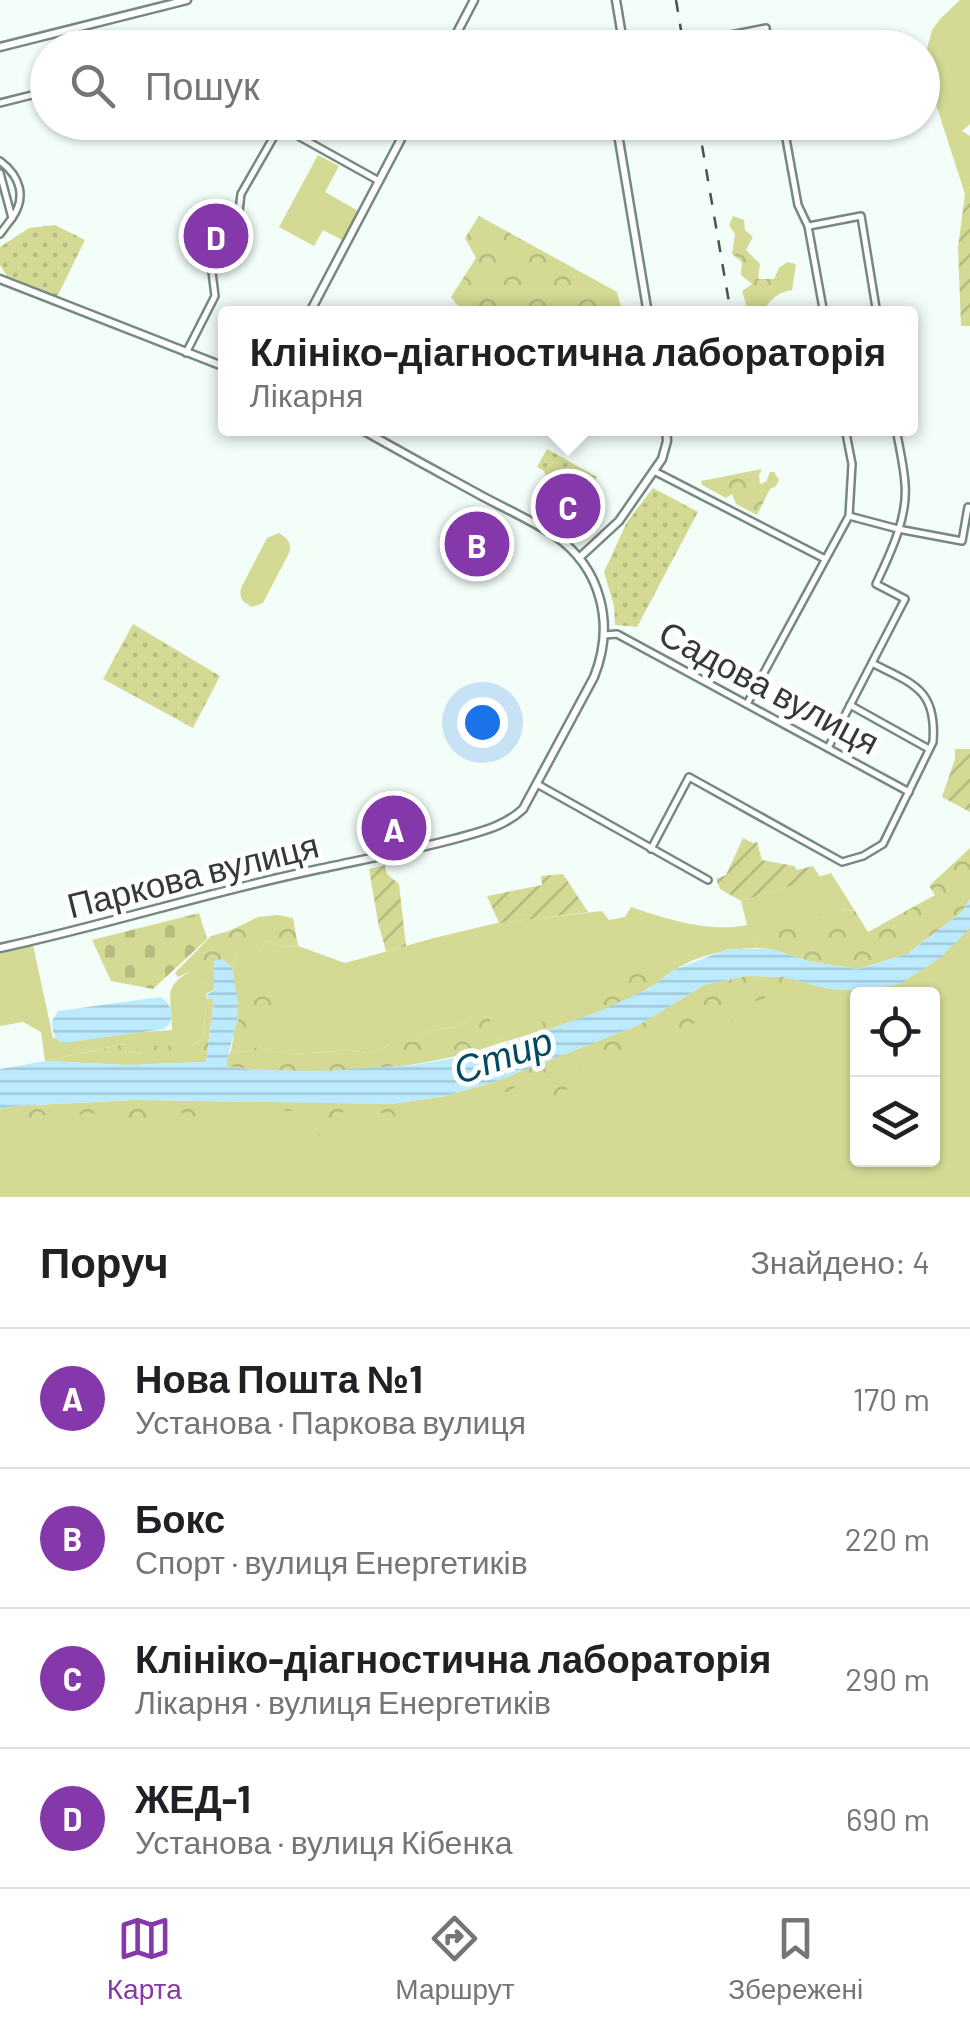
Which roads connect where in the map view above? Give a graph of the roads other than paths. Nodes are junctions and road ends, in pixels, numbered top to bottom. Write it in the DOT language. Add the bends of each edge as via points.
graph roads {
  1 [pos="187,0"];
  2 [pos="474,0"];
  3 [pos="616,0"];
  4 [pos="70,30"];
  5 [pos="458,30"];
  6 [pos="621,30"];
  7 [pos="30,40"];
  8 [pos="0,48"];
  9 [pos="30,96"];
  10 [pos="0,103"];
  11 [pos="269,140"];
  12 [pos="306,140"];
  13 [pos="401,140"];
  14 [pos="619,140"];
  15 [pos="786,140"];
  16 [pos="0,161"];
  17 [pos="0,173"];
  18 [pos="379,181"];
  19 [pos="12,218"];
  20 [pos="808,226"];
  21 [pos="0,234"];
  22 [pos="0,279"];
  23 [pos="313,306"];
  24 [pos="647,306"];
  25 [pos="823,306"];
  26 [pos="876,306"];
  27 [pos="186,352"];
  28 [pos="218,364"];
  29 [pos="374,436"];
  30 [pos="667,436"];
  31 [pos="846,436"];
  32 [pos="897,436"];
  33 [pos="654,471"];
  34 [pos="970,508"];
  35 [pos="849,516"];
  36 [pos="898,529"];
  37 [pos="579,558"];
  38 [pos="824,558"];
  39 [pos="604,635"];
  40 [pos="872,663"];
  41 [pos="747,704"];
  42 [pos="850,705"];
  43 [pos="828,748"];
  44 [pos="930,749"];
  45 [pos="536,784"];
  46 [pos="908,792"];
  47 [pos="651,849"];
  48 [pos="708,880"];
  49 [pos="0,948"];
  1 -- 4 [label="street"];
  2 -- 5 [label="street"];
  3 -- 6 [label="street"];
  7 -- 8 [label="street"];
  9 -- 10 [label="street"];
  11 -- 27 [label="street" via="241,194 237,228 212,272 215,296"];
  12 -- 18 [label="street"];
  13 -- 18 [label="street"];
  14 -- 24 [label="street"];
  15 -- 20 [label="street"];
  16 -- 19 [label="street" via="19,184"];
  17 -- 19 [label="street"];
  18 -- 23 [label="street"];
  19 -- 21 [label="street"];
  20 -- 25 [label="street"];
  20 -- 26 [label="street" via="862,216"];
  22 -- 27 [label="street"];
  27 -- 28 [label="street"];
  29 -- 37 [label="street" via="556,536"];
  30 -- 33 [label="street"];
  31 -- 35 [label="street" via="852,464"];
  32 -- 36 [label="street" via="906,486"];
  33 -- 37 [label="street" via="619,521"];
  33 -- 38 [label="street"];
  34 -- 36 [label="street" via="962,541"];
  35 -- 36 [label="street"];
  35 -- 38 [label="street"];
  36 -- 40 [label="street" via="876,584 905,599"];
  37 -- 39 [label="street" via="600,597"];
  38 -- 41 [label="street"];
  39 -- 41 [label="street, Садова вулиця" via="618,634"];
  39 -- 45 [label="street, Паркова вулиця" via="594,677"];
  40 -- 42 [label="street"];
  40 -- 44 [label="street" via="920,688 934,729"];
  41 -- 43 [label="street, Садова вулиця"];
  42 -- 43 [label="street"];
  42 -- 44 [label="street"];
  43 -- 46 [label="street, Садова вулиця"];
  44 -- 46 [label="street"];
  45 -- 47 [label="street"];
  45 -- 49 [label="street, Паркова вулиця" via="523,809 491,829"];
  46 -- 47 [label="street" via="883,844 842,862 690,777"];
  47 -- 48 [label="street"];
}
